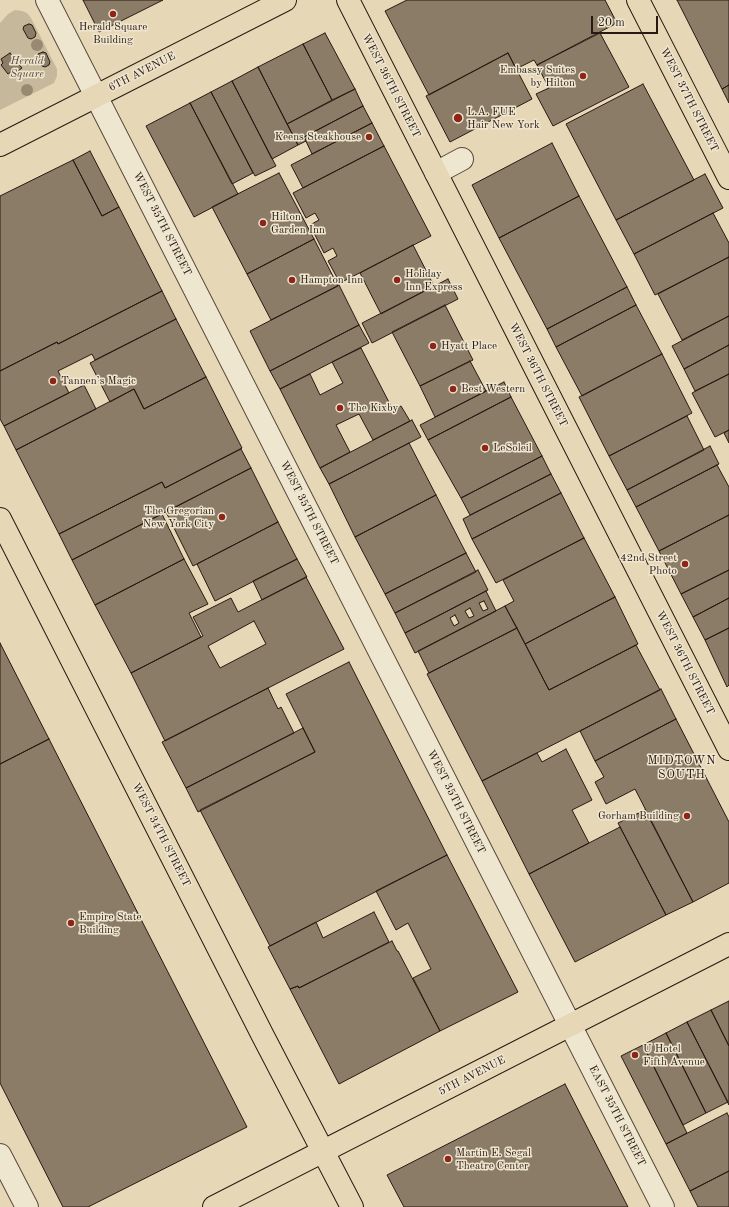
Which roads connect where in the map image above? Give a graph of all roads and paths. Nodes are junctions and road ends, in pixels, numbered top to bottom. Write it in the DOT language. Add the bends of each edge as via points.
graph roads {
  1 [pos="48,0"];
  2 [pos="285,0"];
  3 [pos="348,0"];
  4 [pos="638,0"];
  5 [pos="96,96"];
  6 [pos="0,145"];
  7 [pos="462,159"];
  8 [pos="436,173"];
  9 [pos="729,178"];
  10 [pos="0,519"];
  11 [pos="729,750"];
  12 [pos="729,944"];
  13 [pos="571,1025"];
  14 [pos="323,1151"];
  15 [pos="0,1155"];
  16 [pos="27,1207"];
  17 [pos="214,1207"];
  18 [pos="352,1207"];
  19 [pos="663,1207"];
  1 -- 5 [label="street, WEST 35TH STREET"];
  2 -- 5 [label="main road, 6TH AVENUE"];
  3 -- 8 [label="main road, WEST 36TH STREET"];
  4 -- 9 [label="main road, WEST 37TH STREET"];
  5 -- 6 [label="main road, 6TH AVENUE"];
  5 -- 13 [label="street, WEST 35TH STREET"];
  7 -- 8 [label="street"];
  8 -- 11 [label="main road, WEST 36TH STREET"];
  10 -- 14 [label="main road, WEST 34TH STREET"];
  12 -- 13 [label="main road, 5TH AVENUE"];
  13 -- 14 [label="main road, 5TH AVENUE"];
  13 -- 19 [label="street, EAST 35TH STREET"];
  14 -- 17 [label="main road, 5TH AVENUE"];
  14 -- 18 [label="main road, WEST 34TH STREET"];
  15 -- 16 [label="street"];
}
